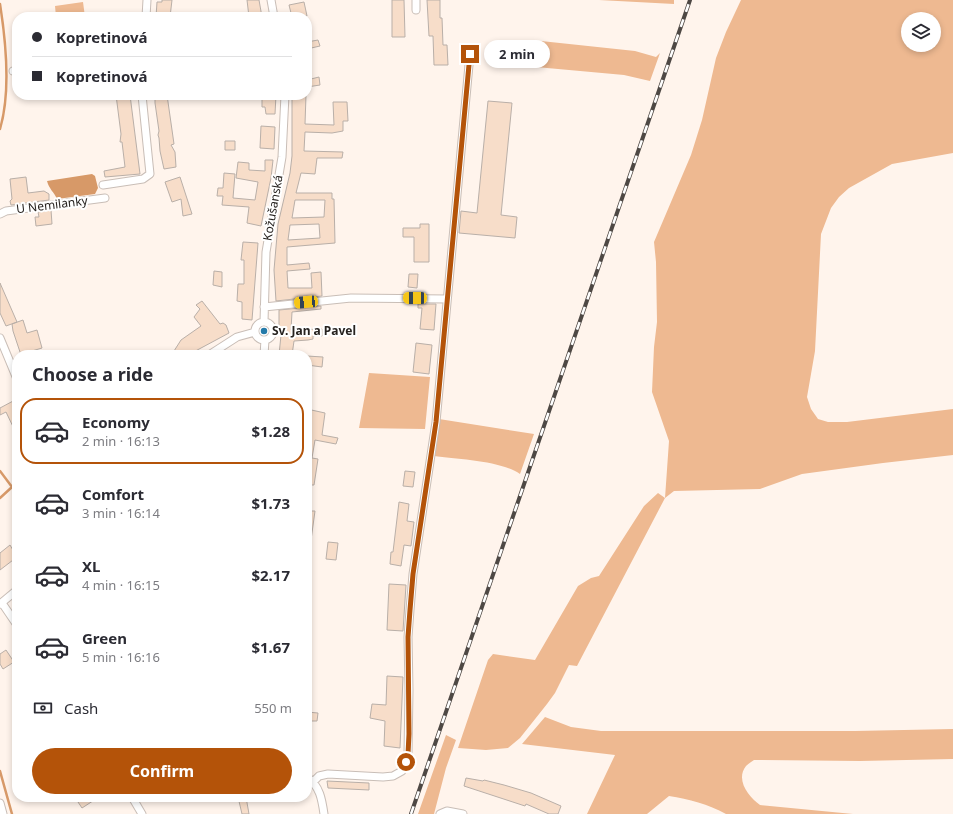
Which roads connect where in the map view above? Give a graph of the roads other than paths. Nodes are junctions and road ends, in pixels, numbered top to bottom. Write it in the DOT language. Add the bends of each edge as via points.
graph roads {
  1 [pos="147,0"];
  2 [pos="271,0"];
  3 [pos="416,0"];
  4 [pos="416,10"];
  5 [pos="146,12"];
  6 [pos="273,12"];
  7 [pos="470,54"];
  8 [pos="143,100"];
  9 [pos="284,100"];
  10 [pos="103,185"];
  11 [pos="105,198"];
  12 [pos="0,214"];
  13 [pos="447,299"];
  14 [pos="264,306"];
  15 [pos="264,322"];
  16 [pos="255,332"];
  17 [pos="0,338"];
  18 [pos="264,340"];
  19 [pos="217,350"];
  20 [pos="264,350"];
  21 [pos="12,367"];
  22 [pos="12,594"];
  23 [pos="1,603"];
  24 [pos="12,618"];
  25 [pos="312,779"];
  26 [pos="312,783"];
  27 [pos="135,802"];
  28 [pos="0,803"];
  29 [pos="3,814"];
  30 [pos="142,814"];
  31 [pos="324,814"];
  32 [pos="440,814"];
  33 [pos="462,814"];
  1 -- 5 [label="street"];
  2 -- 6 [label="street"];
  3 -- 4 [label="street"];
  7 -- 13 [label="street"];
  8 -- 10 [label="street" via="150,174 143,179"];
  9 -- 14 [label="street, Kožušanská" via="282,157 266,247"];
  11 -- 12 [label="street, U Nemilanky" via="6,211"];
  13 -- 14 [label="street" via="351,298"];
  13 -- 25 [label="street" via="436,422 413,574 408,645 409,734 406,762 401,772 390,777 328,774"];
  14 -- 15 [label="street, Kožušanská"];
  15 -- 16 [label="street" via="256,325"];
  15 -- 18 [label="street, Kožušanská" via="272,326 273,332"];
  16 -- 18 [label="street" via="257,337"];
  16 -- 19 [label="street" via="237,337"];
  17 -- 21 [label="street"];
  18 -- 20 [label="street, Kožušanská"];
  22 -- 23 [label="street"];
  23 -- 24 [label="street"];
  26 -- 31 [label="street" via="321,797"];
  27 -- 30 [label="street"];
  28 -- 29 [label="street"];
  32 -- 33 [label="street" via="447,811"];
}
